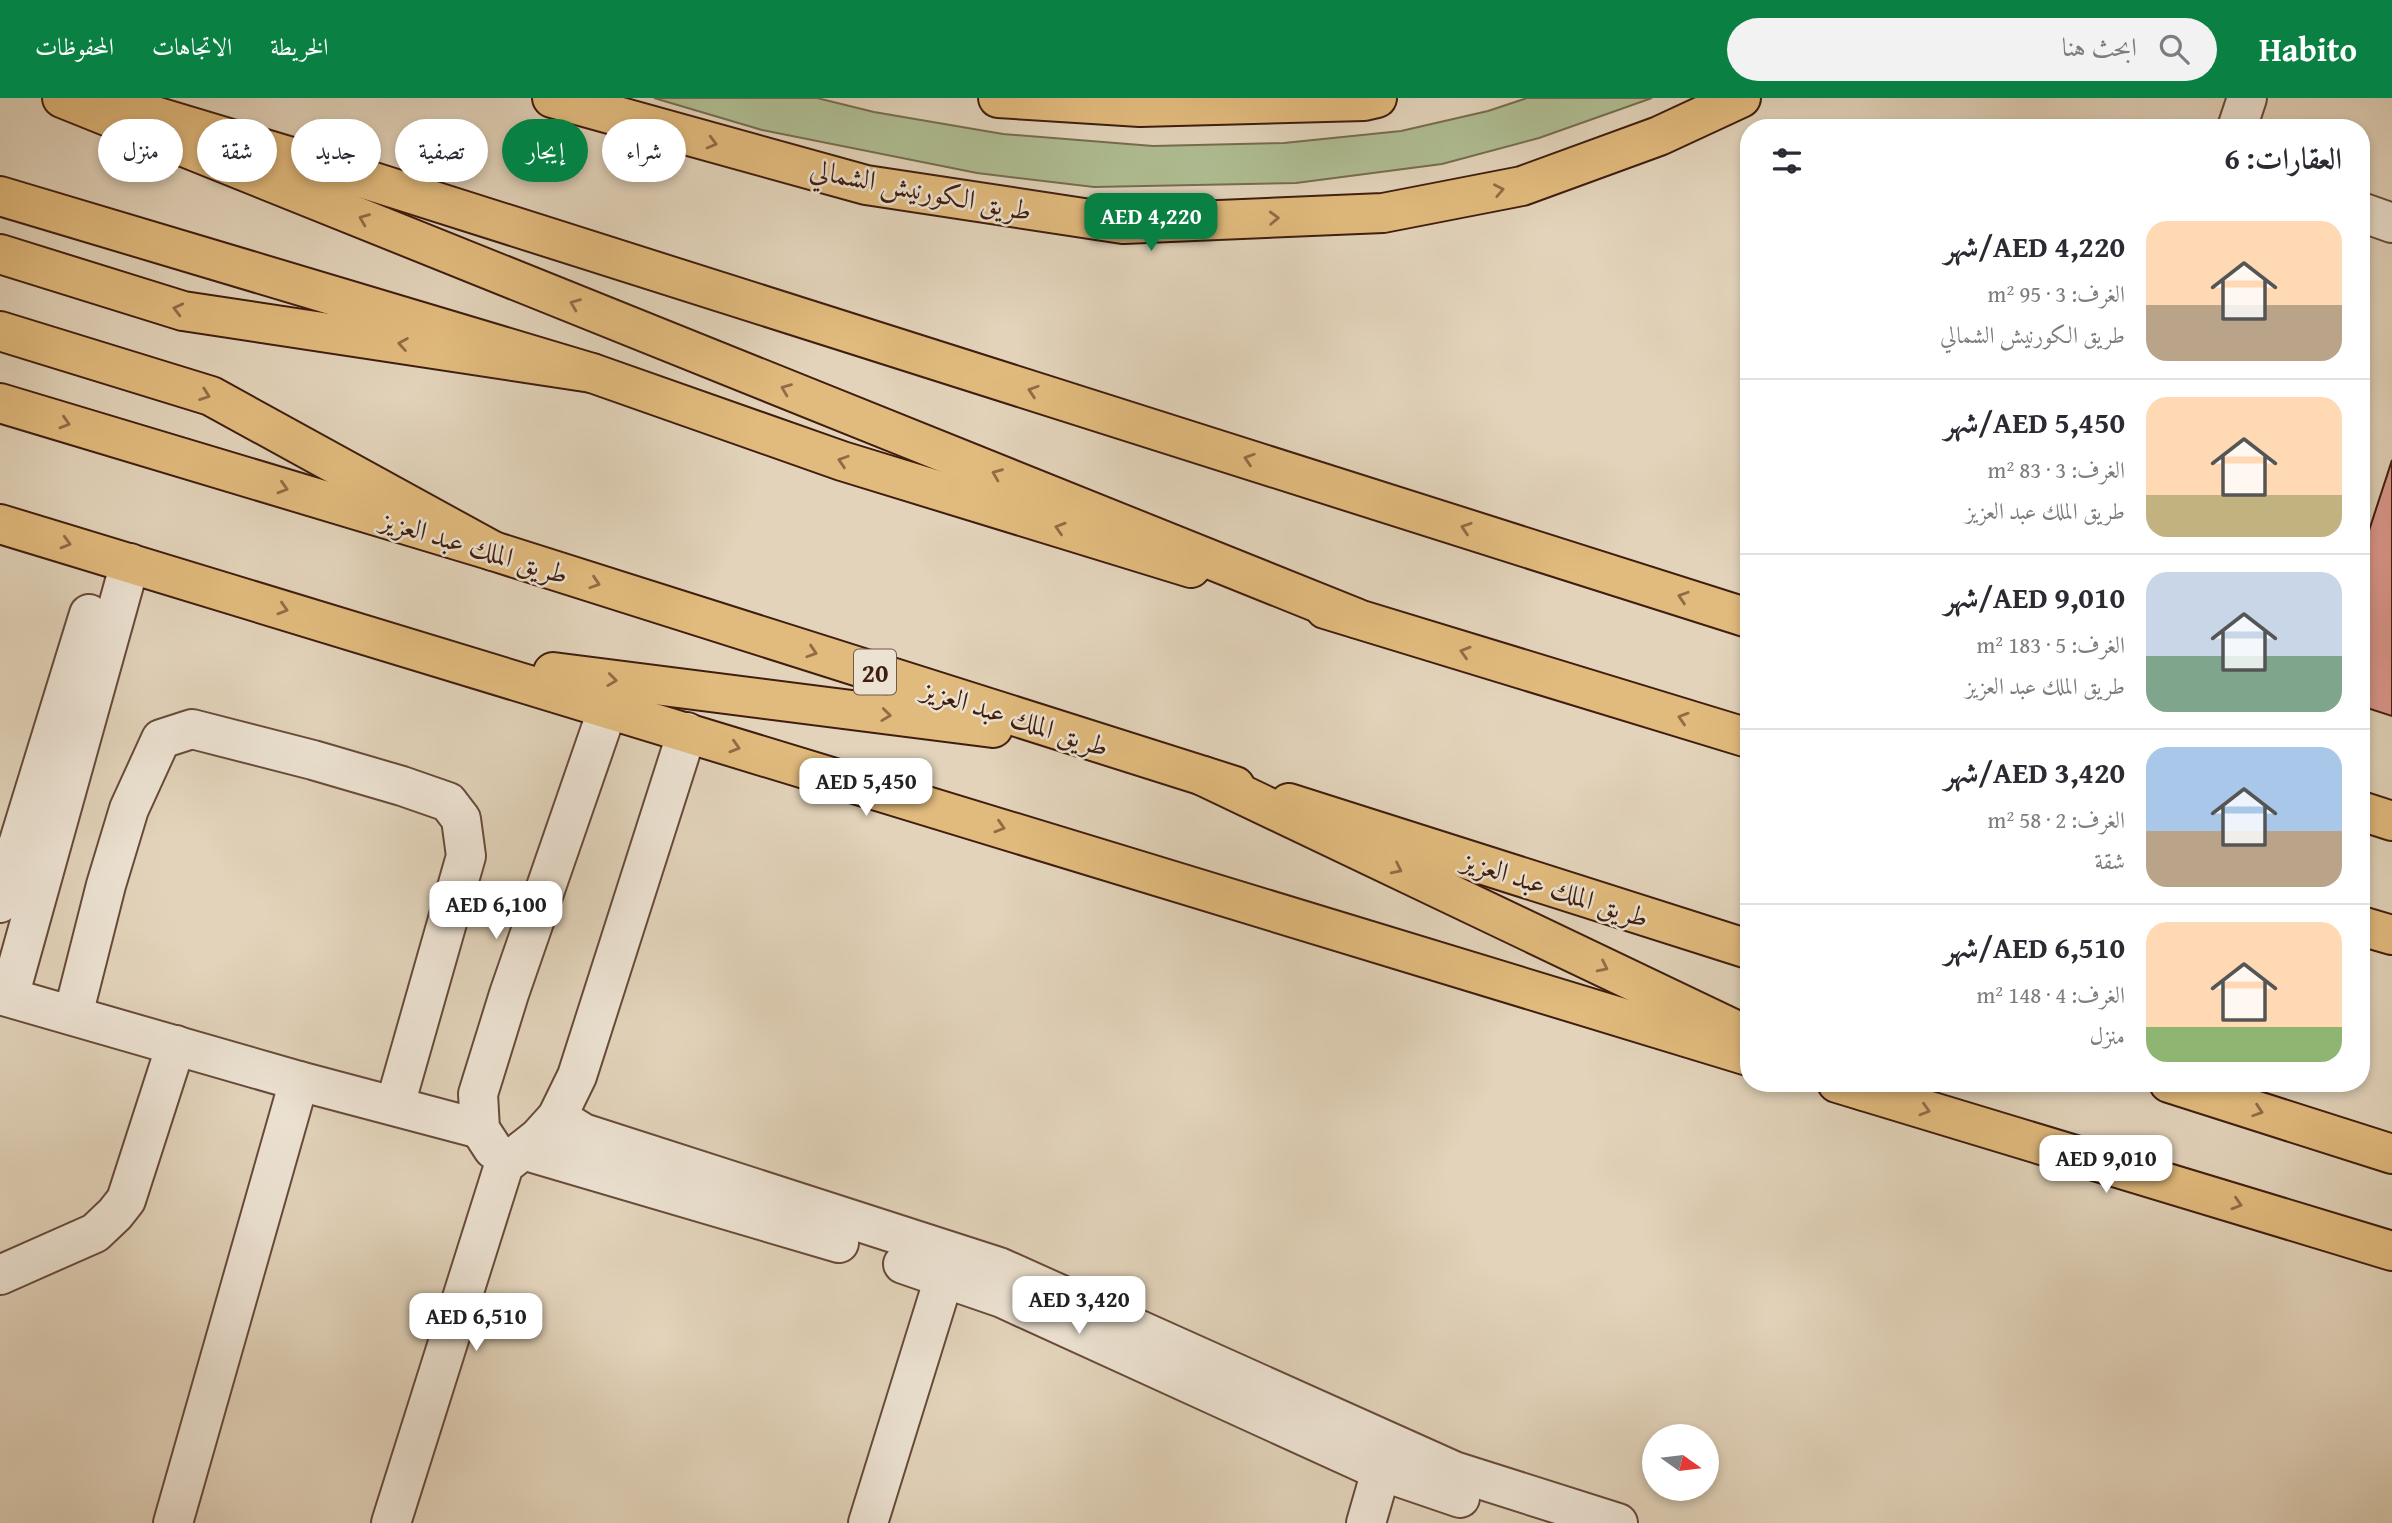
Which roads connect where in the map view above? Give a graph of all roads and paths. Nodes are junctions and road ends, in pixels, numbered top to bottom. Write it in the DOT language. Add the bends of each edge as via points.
graph roads {
  1 [pos="62,98"];
  2 [pos="95,98"];
  3 [pos="552,98"];
  4 [pos="998,98"];
  5 [pos="1377,98"];
  6 [pos="1741,98"];
  7 [pos="2247,98"];
  8 [pos="2240,119"];
  9 [pos="0,196"];
  10 [pos="2370,215"];
  11 [pos="2392,223"];
  12 [pos="0,254"];
  13 [pos="0,331"];
  14 [pos="592,373"];
  15 [pos="0,403"];
  16 [pos="0,524"];
  17 [pos="494,551"];
  18 [pos="119,559"];
  19 [pos="1740,615"];
  20 [pos="1356,618"];
  21 [pos="447,659"];
  22 [pos="608,708"];
  23 [pos="687,732"];
  24 [pos="1740,736"];
  25 [pos="1091,741"];
  26 [pos="1203,776"];
  27 [pos="2370,814"];
  28 [pos="2392,821"];
  29 [pos="0,903"];
  30 [pos="2370,929"];
  31 [pos="2392,935"];
  32 [pos="1740,946"];
  33 [pos="5,996"];
  34 [pos="73,1015"];
  35 [pos="1740,1032"];
  36 [pos="176,1045"];
  37 [pos="1740,1054"];
  38 [pos="299,1080"];
  39 [pos="1869,1092"];
  40 [pos="2197,1092"];
  41 [pos="395,1105"];
  42 [pos="557,1117"];
  43 [pos="480,1129"];
  44 [pos="2392,1154"];
  45 [pos="514,1158"];
  46 [pos="2392,1251"];
  47 [pos="0,1275"];
  48 [pos="944,1278"];
  49 [pos="1381,1471"];
  50 [pos="173,1523"];
  51 [pos="391,1523"];
  52 [pos="868,1523"];
  53 [pos="1366,1523"];
  54 [pos="1531,1523"];
  55 [pos="1618,1523"];
  20 -- 1 [label="main road, one-way"];
  19 -- 2 [label="main road, one-way" via="355,176"];
  3 -- 6 [label="main road, طريق الكورنيش الشمالي, one-way" via="866,185 1124,225 1383,213 1509,188 1659,136"];
  4 -- 5 [label="main road" via="1140,107"];
  7 -- 8 [label="street"];
  9 -- 14 [label="main road"];
  10 -- 11 [label="street"];
  14 -- 12 [label="main road, one-way" via="183,311"];
  13 -- 17 [label="main road, one-way" via="211,396"];
  20 -- 14 [label="main road, one-way" via="842,461"];
  15 -- 17 [label="main road, طريق الملك عبد العزيز / 20, one-way"];
  16 -- 18 [label="main road, one-way"];
  17 -- 25 [label="main road, طريق الملك عبد العزيز / 20, one-way"];
  18 -- 21 [label="main road, one-way"];
  18 -- 29 [label="street"];
  18 -- 33 [label="street"];
  24 -- 20 [label="main road, one-way"];
  21 -- 22 [label="main road"];
  21 -- 25 [label="main road, one-way"];
  22 -- 23 [label="main road"];
  22 -- 43 [label="street" via="478,1094"];
  23 -- 37 [label="main road, one-way"];
  23 -- 42 [label="street" via="577,1076"];
  25 -- 26 [label="main road, طريق الملك عبد العزيز / 20"];
  26 -- 32 [label="main road, طريق الملك عبد العزيز / 20"];
  26 -- 35 [label="main road, one-way"];
  27 -- 28 [label="main road"];
  30 -- 31 [label="main road"];
  33 -- 34 [label="street"];
  34 -- 36 [label="street"];
  34 -- 41 [label="street" via="129,809 161,739 192,729 313,760 448,802 461,819 466,856"];
  36 -- 38 [label="street"];
  36 -- 47 [label="street" via="126,1200 94,1233"];
  38 -- 41 [label="street"];
  38 -- 50 [label="street"];
  39 -- 46 [label="main road, one-way"];
  40 -- 44 [label="main road, one-way"];
  41 -- 43 [label="street"];
  42 -- 45 [label="street"];
  42 -- 55 [label="street" via="583,1133 999,1268 1454,1471"];
  43 -- 45 [label="street"];
  45 -- 48 [label="street" via="852,1247"];
  45 -- 51 [label="street"];
  48 -- 49 [label="street" via="1002,1298"];
  48 -- 52 [label="street"];
  49 -- 53 [label="street"];
  49 -- 54 [label="street"];
}
